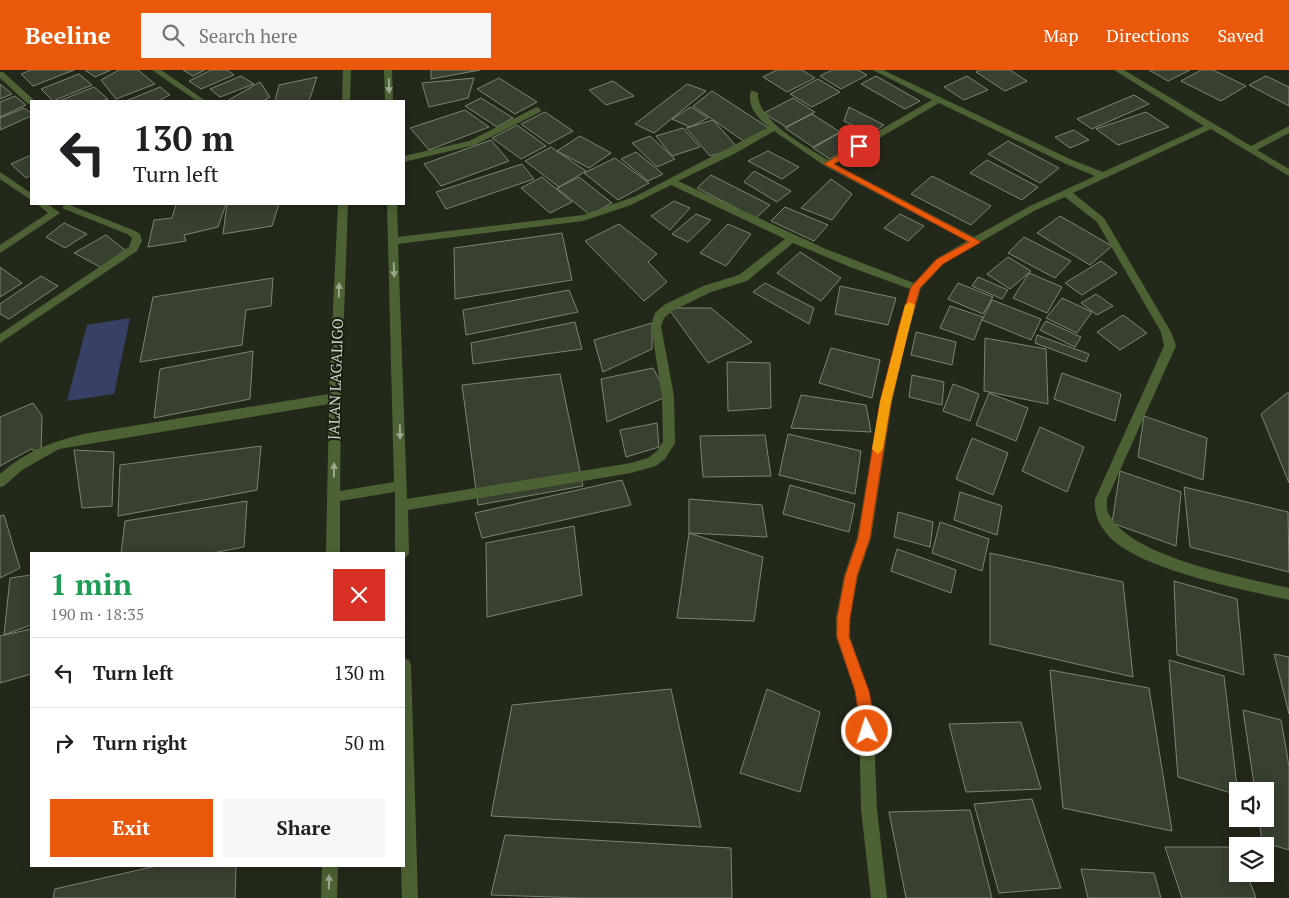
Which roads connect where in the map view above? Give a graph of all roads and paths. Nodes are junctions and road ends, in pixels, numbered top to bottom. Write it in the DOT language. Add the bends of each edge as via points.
graph roads {
  1 [pos="156,70"];
  2 [pos="346,70"];
  3 [pos="388,70"];
  4 [pos="877,70"];
  5 [pos="1118,70"];
  6 [pos="0,74"];
  7 [pos="754,93"];
  8 [pos="201,100"];
  9 [pos="346,100"];
  10 [pos="389,100"];
  11 [pos="938,100"];
  12 [pos="30,101"];
  13 [pos="537,110"];
  14 [pos="1211,126"];
  15 [pos="774,128"];
  16 [pos="1289,129"];
  17 [pos="1252,150"];
  18 [pos="405,160"];
  19 [pos="828,164"];
  20 [pos="1289,173"];
  21 [pos="0,175"];
  22 [pos="1104,176"];
  23 [pos="670,181"];
  24 [pos="1066,193"];
  25 [pos="30,196"];
  26 [pos="43,205"];
  27 [pos="70,205"];
  28 [pos="343,205"];
  29 [pos="392,205"];
  30 [pos="55,213"];
  31 [pos="791,240"];
  32 [pos="393,241"];
  33 [pos="976,242"];
  34 [pos="0,250"];
  35 [pos="916,287"];
  36 [pos="0,338"];
  37 [pos="335,398"];
  38 [pos="0,482"];
  39 [pos="401,486"];
  40 [pos="334,497"];
  41 [pos="401,506"];
  42 [pos="334,552"];
  43 [pos="402,552"];
  44 [pos="1289,594"];
  45 [pos="405,704"];
  46 [pos="330,867"];
  47 [pos="329,898"];
  48 [pos="410,898"];
  49 [pos="879,898"];
  1 -- 8 [label="street"];
  2 -- 9 [label="street"];
  3 -- 10 [label="street, one-way"];
  4 -- 11 [label="street"];
  5 -- 14 [label="street"];
  6 -- 12 [label="street"];
  7 -- 15 [label="street" via="756,109"];
  11 -- 19 [label="street"];
  11 -- 22 [label="street"];
  13 -- 18 [label="street" via="472,143"];
  14 -- 17 [label="street"];
  14 -- 22 [label="street"];
  15 -- 19 [label="street"];
  15 -- 23 [label="street"];
  16 -- 17 [label="street"];
  17 -- 20 [label="street"];
  19 -- 33 [label="street"];
  21 -- 25 [label="street"];
  22 -- 24 [label="street"];
  23 -- 31 [label="street"];
  23 -- 32 [label="street" via="594,216"];
  24 -- 33 [label="street" via="1033,208"];
  24 -- 44 [label="street" via="1101,220 1166,332 1170,346 1101,499 1102,514 1109,527 1122,539 1177,566"];
  26 -- 30 [label="street"];
  27 -- 30 [label="street"];
  27 -- 36 [label="street" via="130,232 137,236 138,241 133,249"];
  37 -- 28 [label="street, JALAN LAGALIGO, one-way"];
  29 -- 32 [label="street"];
  30 -- 34 [label="street"];
  31 -- 35 [label="street"];
  31 -- 41 [label="street" via="743,278 707,289 658,316 656,326 668,396 669,443 652,462"];
  32 -- 39 [label="street, one-way"];
  33 -- 35 [label="street" via="940,261"];
  35 -- 49 [label="street" via="886,402 864,538 851,576 843,618 843,637 866,712 869,810"];
  37 -- 38 [label="street" via="57,445 18,466"];
  40 -- 37 [label="street, JALAN LAGALIGO, one-way"];
  39 -- 40 [label="street"];
  39 -- 41 [label="street"];
  40 -- 42 [label="street, JALAN LAGALIGO"];
  41 -- 43 [label="street"];
  45 -- 48 [label="street"];
  47 -- 46 [label="street, one-way"];
}
